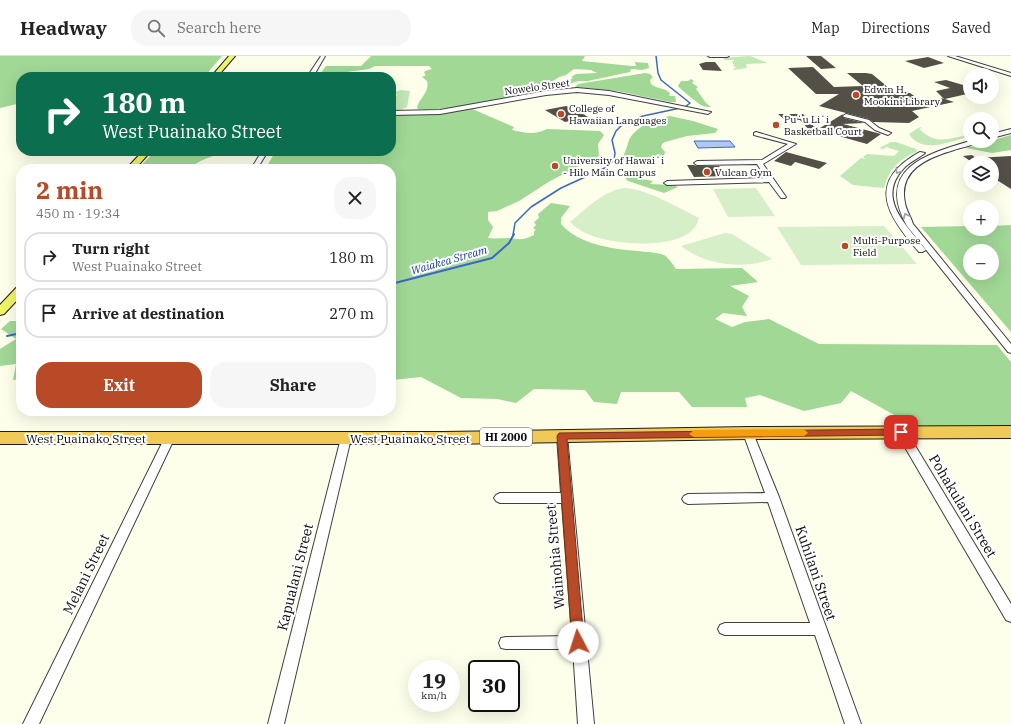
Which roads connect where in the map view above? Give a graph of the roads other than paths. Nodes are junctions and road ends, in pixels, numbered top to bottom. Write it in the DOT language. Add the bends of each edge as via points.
graph roads {
  1 [pos="232,56"];
  2 [pos="323,56"];
  3 [pos="710,56"];
  4 [pos="727,56"];
  5 [pos="950,56"];
  6 [pos="218,72"];
  7 [pos="313,72"];
  8 [pos="1011,75"];
  9 [pos="708,112"];
  10 [pos="396,113"];
  11 [pos="846,116"];
  12 [pos="1011,127"];
  13 [pos="999,131"];
  14 [pos="1011,131"];
  15 [pos="888,133"];
  16 [pos="756,134"];
  17 [pos="999,134"];
  18 [pos="963,141"];
  19 [pos="963,145"];
  20 [pos="142,156"];
  21 [pos="759,162"];
  22 [pos="697,163"];
  23 [pos="135,164"];
  24 [pos="771,180"];
  25 [pos="666,183"];
  26 [pos="783,198"];
  27 [pos="16,294"];
  28 [pos="0,312"];
  29 [pos="989,324"];
  30 [pos="1011,350"];
  31 [pos="901,432"];
  32 [pos="1011,432"];
  33 [pos="748,433"];
  34 [pos="562,436"];
  35 [pos="170,437"];
  36 [pos="0,438"];
  37 [pos="346,438"];
  38 [pos="773,497"];
  39 [pos="500,498"];
  40 [pos="566,498"];
  41 [pos="688,499"];
  42 [pos="1011,616"];
  43 [pos="725,629"];
  44 [pos="818,630"];
  45 [pos="578,642"];
  46 [pos="506,643"];
  47 [pos="31,724"];
  48 [pos="276,724"];
  49 [pos="586,724"];
  50 [pos="853,724"];
  1 -- 6 [label="main road"];
  2 -- 7 [label="street"];
  3 -- 4 [label="street"];
  5 -- 8 [label="street"];
  9 -- 10 [label="street, Nowelo Street" via="609,93 569,90 440,112"];
  11 -- 15 [label="street" via="866,121"];
  12 -- 13 [label="street"];
  14 -- 17 [label="street"];
  16 -- 21 [label="street" via="793,144"];
  18 -- 29 [label="street, one-way" via="926,151 907,160 895,174 890,196 899,224"];
  29 -- 19 [label="street, one-way" via="910,224 900,197 905,175 916,163 939,152"];
  20 -- 23 [label="main road"];
  21 -- 22 [label="street"];
  21 -- 24 [label="street"];
  24 -- 25 [label="street"];
  24 -- 26 [label="street"];
  27 -- 28 [label="main road"];
  29 -- 30 [label="street"];
  31 -- 32 [label="highway, West Puainako Street / HI 2000"];
  31 -- 33 [label="highway, West Puainako Street / HI 2000"];
  31 -- 42 [label="street, Pohakulani Street"];
  33 -- 34 [label="highway, West Puainako Street / HI 2000"];
  33 -- 38 [label="street, Kuhilani Street"];
  34 -- 37 [label="highway, West Puainako Street / HI 2000"];
  34 -- 40 [label="street, Wainohia Street"];
  35 -- 36 [label="highway, West Puainako Street / HI 2000"];
  35 -- 37 [label="highway, West Puainako Street / HI 2000"];
  35 -- 47 [label="street, Melani Street"];
  37 -- 48 [label="street, Kapualani Street"];
  38 -- 41 [label="street"];
  38 -- 44 [label="street, Kuhilani Street"];
  39 -- 40 [label="street"];
  40 -- 45 [label="street, Wainohia Street"];
  43 -- 44 [label="street"];
  44 -- 50 [label="street, Kuhilani Street"];
  45 -- 46 [label="street"];
  45 -- 49 [label="street, Wainohia Street"];
}
